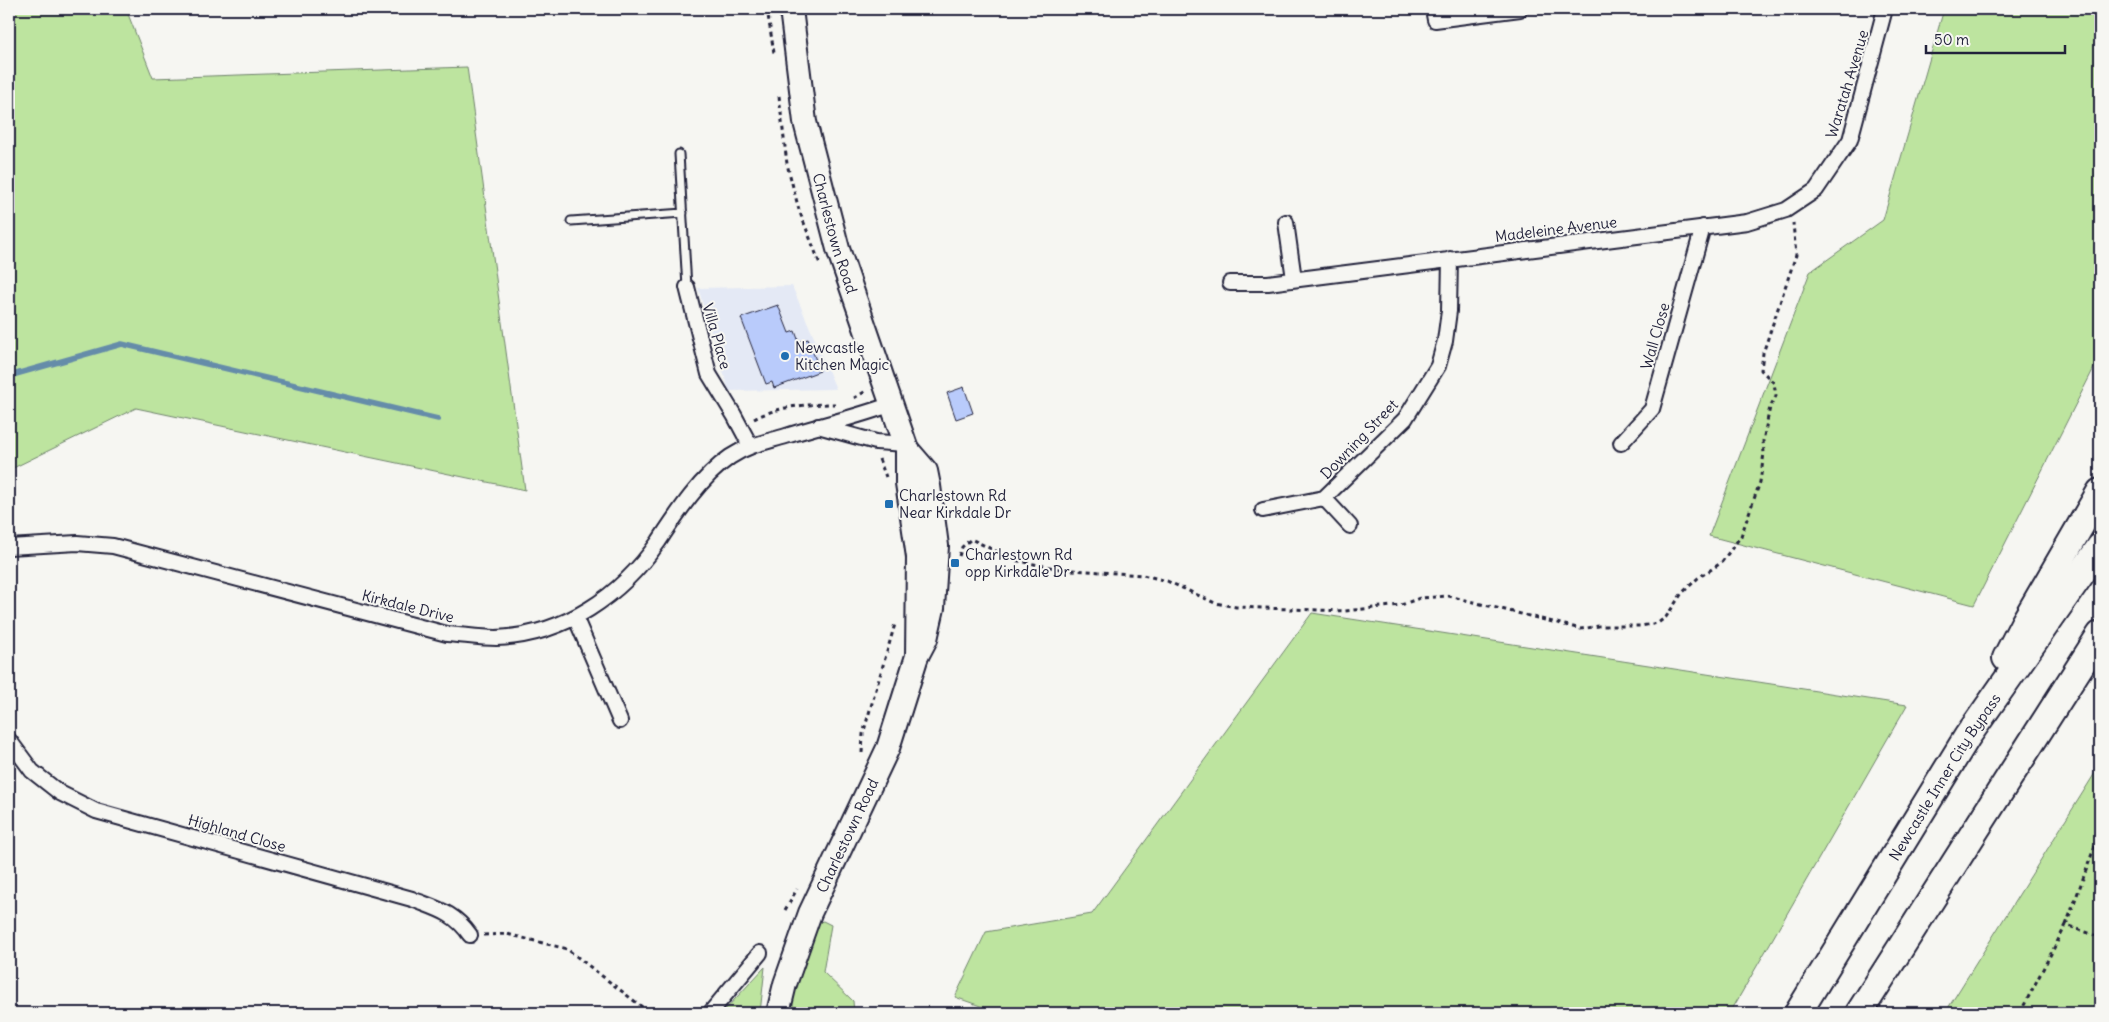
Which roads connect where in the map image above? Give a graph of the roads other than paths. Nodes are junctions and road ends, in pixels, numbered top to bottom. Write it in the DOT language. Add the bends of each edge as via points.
graph roads {
  1 [pos="791,9"];
  2 [pos="1433,9"];
  3 [pos="1520,9"];
  4 [pos="1886,9"];
  5 [pos="679,154"];
  6 [pos="1816,190"];
  7 [pos="683,213"];
  8 [pos="571,221"];
  9 [pos="1286,222"];
  10 [pos="1703,226"];
  11 [pos="1450,259"];
  12 [pos="1294,279"];
  13 [pos="1230,283"];
  14 [pos="687,287"];
  15 [pos="892,404"];
  16 [pos="817,426"];
  17 [pos="1621,443"];
  18 [pos="750,445"];
  19 [pos="906,446"];
  20 [pos="2100,492"];
  21 [pos="1324,498"];
  22 [pos="1264,510"];
  23 [pos="1350,526"];
  24 [pos="9,547"];
  25 [pos="2100,547"];
  26 [pos="576,619"];
  27 [pos="2100,635"];
  28 [pos="620,721"];
  29 [pos="1967,737"];
  30 [pos="9,740"];
  31 [pos="470,935"];
  32 [pos="760,953"];
  33 [pos="710,1013"];
  34 [pos="778,1013"];
  35 [pos="1798,1013"];
  36 [pos="1859,1013"];
  1 -- 15 [label="main road, Charlestown Road" via="805,122 838,249"];
  2 -- 3 [label="street" via="1435,20"];
  4 -- 6 [label="street, Waratah Avenue" via="1850,140"];
  5 -- 7 [label="lane"];
  6 -- 10 [label="street, Madeleine Avenue" via="1789,208 1747,222"];
  7 -- 8 [label="lane"];
  7 -- 14 [label="lane"];
  9 -- 12 [label="street"];
  10 -- 11 [label="street, Madeleine Avenue"];
  10 -- 17 [label="street, Wall Close" via="1652,410"];
  11 -- 12 [label="street, Madeleine Avenue"];
  11 -- 21 [label="street, Downing Street" via="1449,311 1438,366 1405,419"];
  12 -- 13 [label="street, Madeleine Avenue"];
  14 -- 18 [label="street, Villa Place" via="709,374"];
  15 -- 16 [label="street, Kirkdale Drive"];
  15 -- 19 [label="main road, Charlestown Road"];
  16 -- 18 [label="street, Kirkdale Drive"];
  16 -- 19 [label="street" via="876,442"];
  18 -- 26 [label="street, Kirkdale Drive" via="728,458 690,498 642,565 614,593"];
  19 -- 34 [label="main road, Charlestown Road" via="926,471 937,546 933,608 926,639 917,656 888,748 810,913"];
  20 -- 29 [label="highway" via="2024,623"];
  21 -- 22 [label="street, Downing Street"];
  21 -- 23 [label="street, Downing Street"];
  24 -- 26 [label="street, Kirkdale Drive" via="77,543 113,546 447,634 497,638 543,630"];
  25 -- 29 [label="highway, Newcastle Inner City Bypass"];
  26 -- 28 [label="street"];
  27 -- 36 [label="highway"];
  29 -- 35 [label="highway, Newcastle Inner City Bypass"];
  30 -- 31 [label="street, Highland Close" via="32,771 60,793 96,811 412,899 447,913"];
  32 -- 33 [label="street"];
}
